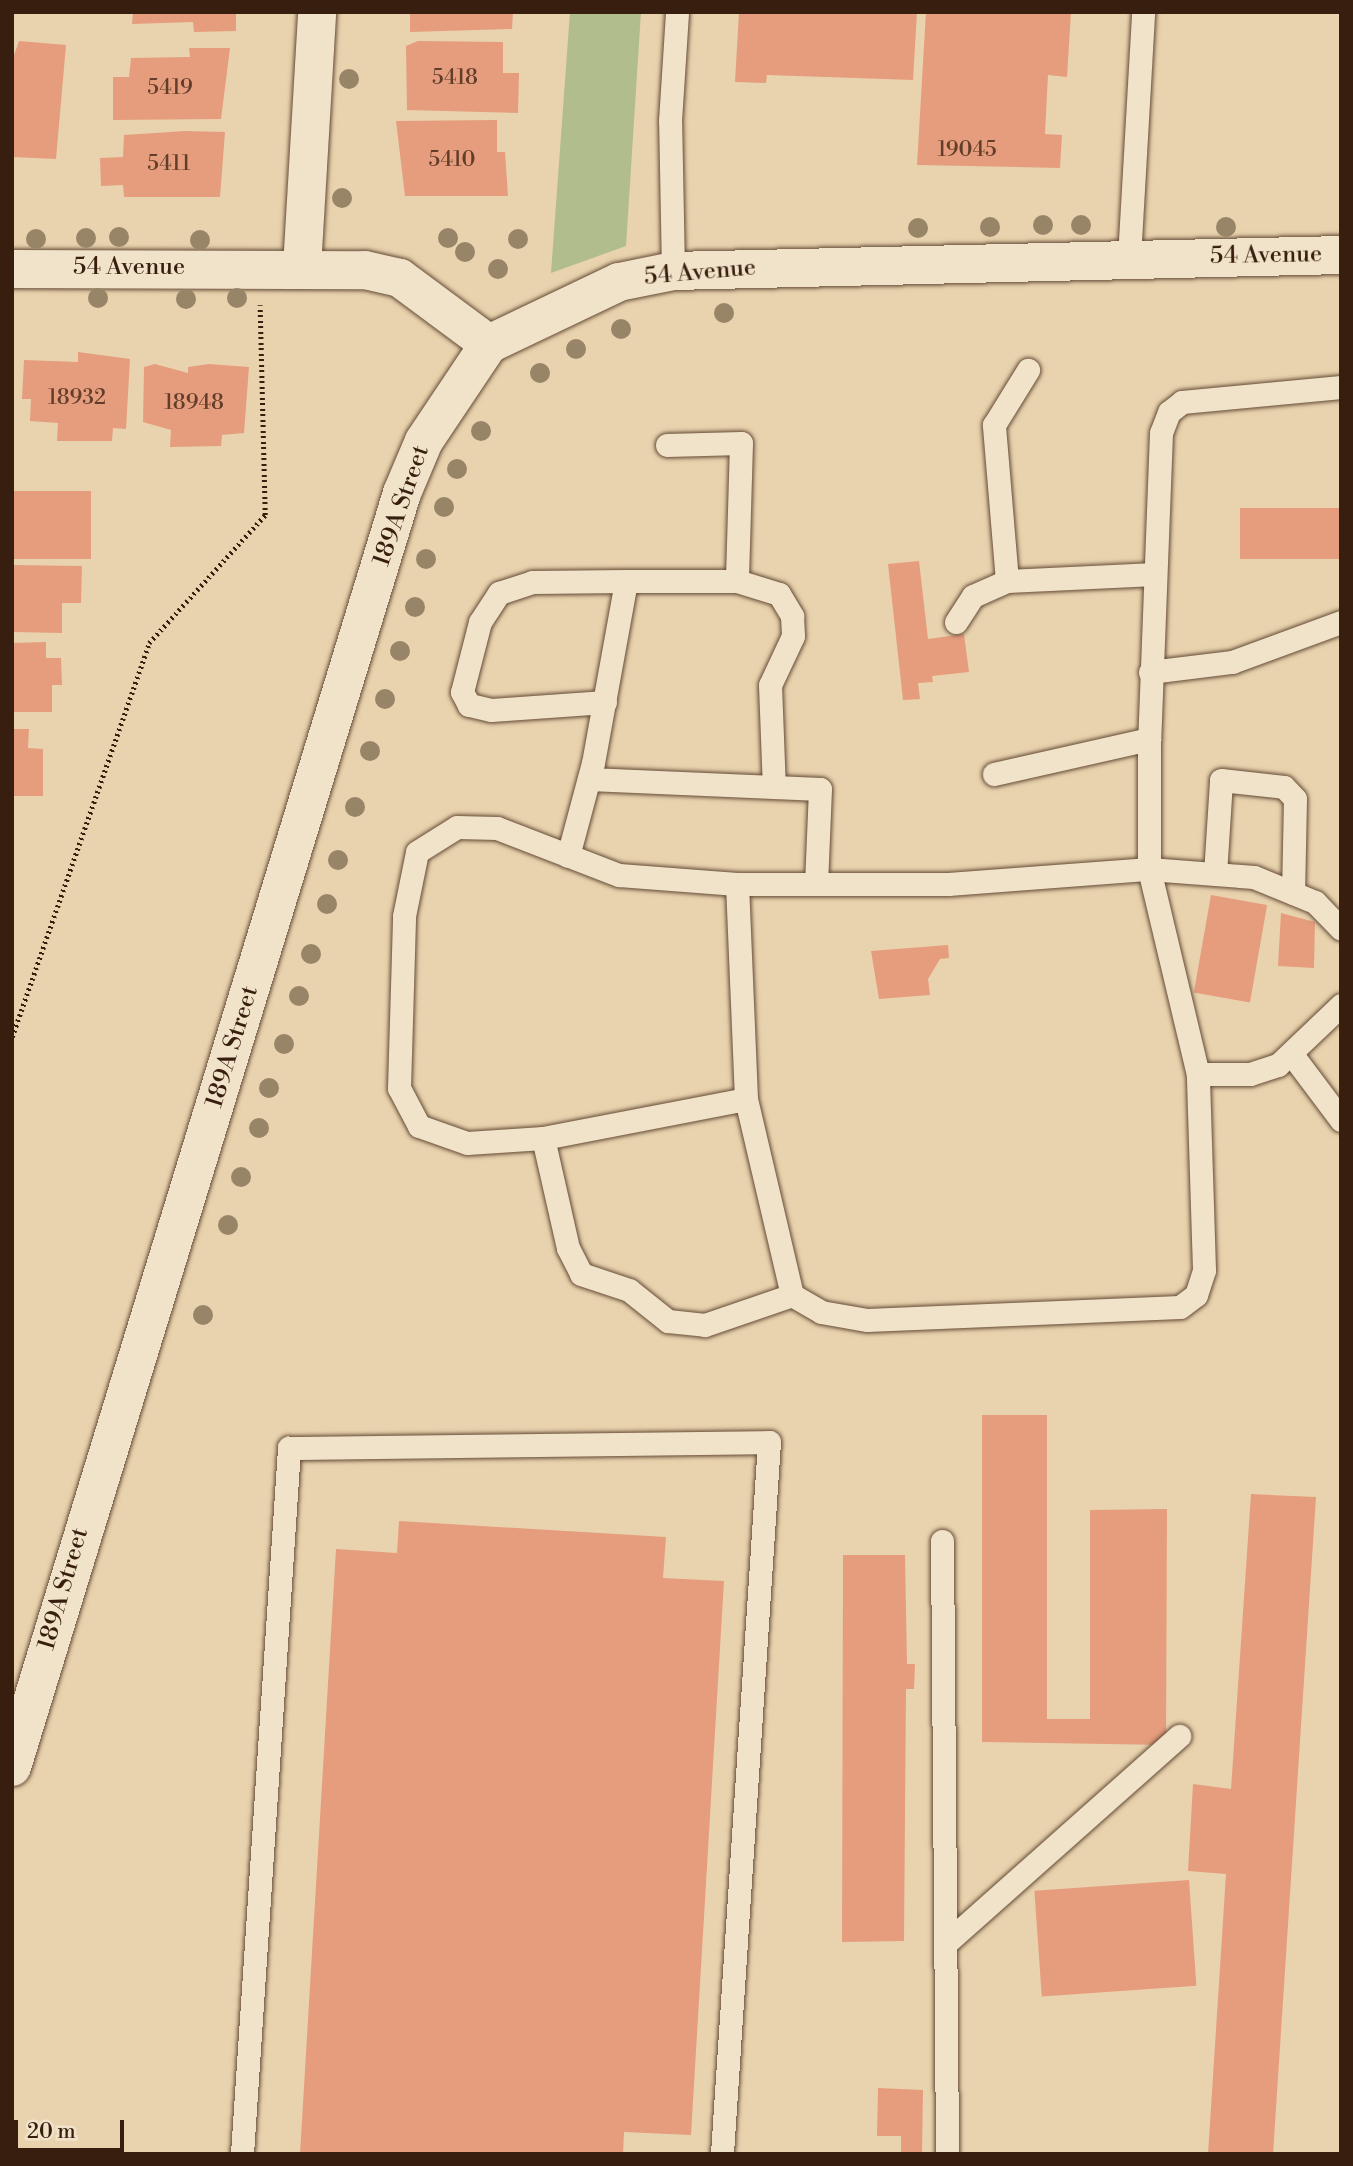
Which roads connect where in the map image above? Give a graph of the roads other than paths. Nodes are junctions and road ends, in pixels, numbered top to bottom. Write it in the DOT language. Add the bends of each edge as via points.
graph roads {
  1 [pos="317,12"];
  2 [pos="677,12"];
  3 [pos="1143,12"];
  4 [pos="1341,255"];
  5 [pos="1129,258"];
  6 [pos="302,268"];
  7 [pos="12,269"];
  8 [pos="673,271"];
  9 [pos="489,345"];
  10 [pos="1028,370"];
  11 [pos="1341,387"];
  12 [pos="667,445"];
  13 [pos="1154,574"];
  14 [pos="626,581"];
  15 [pos="737,581"];
  16 [pos="1007,581"];
  17 [pos="956,622"];
  18 [pos="1341,622"];
  19 [pos="1150,671"];
  20 [pos="605,702"];
  21 [pos="1149,739"];
  22 [pos="994,774"];
  23 [pos="589,779"];
  24 [pos="774,787"];
  25 [pos="568,856"];
  26 [pos="1149,869"];
  27 [pos="1215,874"];
  28 [pos="737,884"];
  29 [pos="816,884"];
  30 [pos="1293,893"];
  31 [pos="1341,929"];
  32 [pos="1341,1005"];
  33 [pos="1293,1056"];
  34 [pos="1198,1074"];
  35 [pos="746,1099"];
  36 [pos="1341,1120"];
  37 [pos="543,1139"];
  38 [pos="792,1295"];
  39 [pos="942,1541"];
  40 [pos="1179,1736"];
  41 [pos="12,1767"];
  42 [pos="946,1943"];
  43 [pos="242,2154"];
  44 [pos="722,2154"];
  45 [pos="947,2154"];
  1 -- 6 [label="street"];
  2 -- 8 [label="lane" via="670,121"];
  3 -- 5 [label="lane"];
  4 -- 5 [label="street, 54 Avenue"];
  5 -- 8 [label="street, 54 Avenue"];
  6 -- 7 [label="street, 54 Avenue"];
  6 -- 9 [label="street, 54 Avenue" via="400,278"];
  8 -- 9 [label="street, 54 Avenue" via="619,282"];
  9 -- 41 [label="street, 189A Street" via="424,441 402,493"];
  10 -- 16 [label="lane" via="993,425"];
  11 -- 13 [label="lane" via="1182,402 1169,412 1161,433"];
  12 -- 15 [label="lane" via="741,443"];
  13 -- 16 [label="lane"];
  13 -- 19 [label="lane"];
  14 -- 15 [label="lane"];
  14 -- 20 [label="lane"];
  14 -- 20 [label="lane" via="532,582 499,593 480,622 463,692 469,705 491,710"];
  15 -- 24 [label="lane" via="779,594 792,616 793,636 770,685"];
  16 -- 17 [label="lane" via="973,596"];
  18 -- 19 [label="lane" via="1232,662"];
  19 -- 21 [label="lane"];
  20 -- 23 [label="lane"];
  21 -- 22 [label="lane"];
  21 -- 26 [label="lane"];
  23 -- 24 [label="lane"];
  23 -- 25 [label="lane"];
  24 -- 29 [label="lane" via="820,789"];
  25 -- 28 [label="lane" via="619,875"];
  25 -- 37 [label="lane" via="497,828 457,827 417,852 404,916 399,1088 419,1126 467,1143"];
  26 -- 27 [label="lane"];
  26 -- 29 [label="lane" via="948,884"];
  26 -- 34 [label="lane"];
  27 -- 30 [label="lane" via="1254,877"];
  27 -- 30 [label="lane" via="1221,780 1284,787 1296,799"];
  28 -- 29 [label="lane"];
  28 -- 35 [label="lane"];
  30 -- 31 [label="lane" via="1315,902"];
  32 -- 33 [label="lane"];
  33 -- 34 [label="lane" via="1250,1074"];
  33 -- 36 [label="lane"];
  34 -- 38 [label="lane" via="1204,1270 1196,1295 1180,1307 867,1320 821,1312"];
  35 -- 37 [label="lane"];
  35 -- 38 [label="lane"];
  37 -- 38 [label="lane" via="568,1248 581,1273 629,1290 668,1321 705,1325"];
  39 -- 42 [label="lane"];
  40 -- 42 [label="lane"];
  42 -- 45 [label="lane"];
  43 -- 44 [label="lane" via="289,1447 769,1442"];
}
